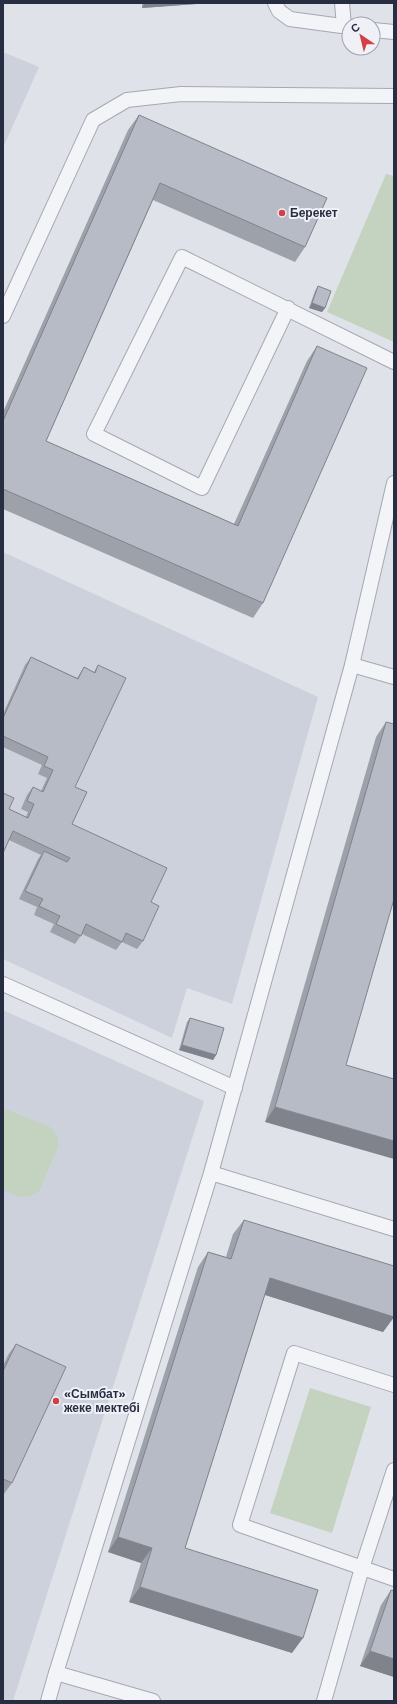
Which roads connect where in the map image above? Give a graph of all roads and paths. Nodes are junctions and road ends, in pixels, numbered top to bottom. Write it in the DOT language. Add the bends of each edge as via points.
graph roads {
  1 [pos="275,3"];
  2 [pos="342,3"];
  3 [pos="345,16"];
  4 [pos="341,25"];
  5 [pos="381,31"];
  6 [pos="394,32"];
  7 [pos="394,96"];
  8 [pos="288,308"];
  9 [pos="3,316"];
  10 [pos="394,362"];
  11 [pos="394,483"];
  12 [pos="352,665"];
  13 [pos="394,677"];
  14 [pos="3,984"];
  15 [pos="236,1088"];
  16 [pos="211,1172"];
  17 [pos="394,1229"];
  18 [pos="394,1385"];
  19 [pos="394,1470"];
  20 [pos="362,1568"];
  21 [pos="394,1579"];
  22 [pos="56,1672"];
  23 [pos="48,1701"];
  24 [pos="153,1701"];
  25 [pos="324,1701"];
  1 -- 4 [label="lane" via="279,11 290,19"];
  2 -- 3 [label="lane"];
  5 -- 6 [label="lane"];
  7 -- 9 [label="lane" via="181,94 127,100 93,120"];
  8 -- 8 [label="lane" via="182,257 94,434 202,488"];
  8 -- 10 [label="lane"];
  11 -- 12 [label="lane"];
  12 -- 13 [label="lane"];
  12 -- 15 [label="lane"];
  14 -- 15 [label="lane"];
  15 -- 16 [label="lane"];
  16 -- 17 [label="lane"];
  16 -- 22 [label="lane"];
  18 -- 20 [label="lane" via="294,1353 240,1525"];
  19 -- 20 [label="lane"];
  20 -- 21 [label="lane"];
  20 -- 25 [label="lane"];
  22 -- 23 [label="lane"];
  22 -- 24 [label="lane"];
}
